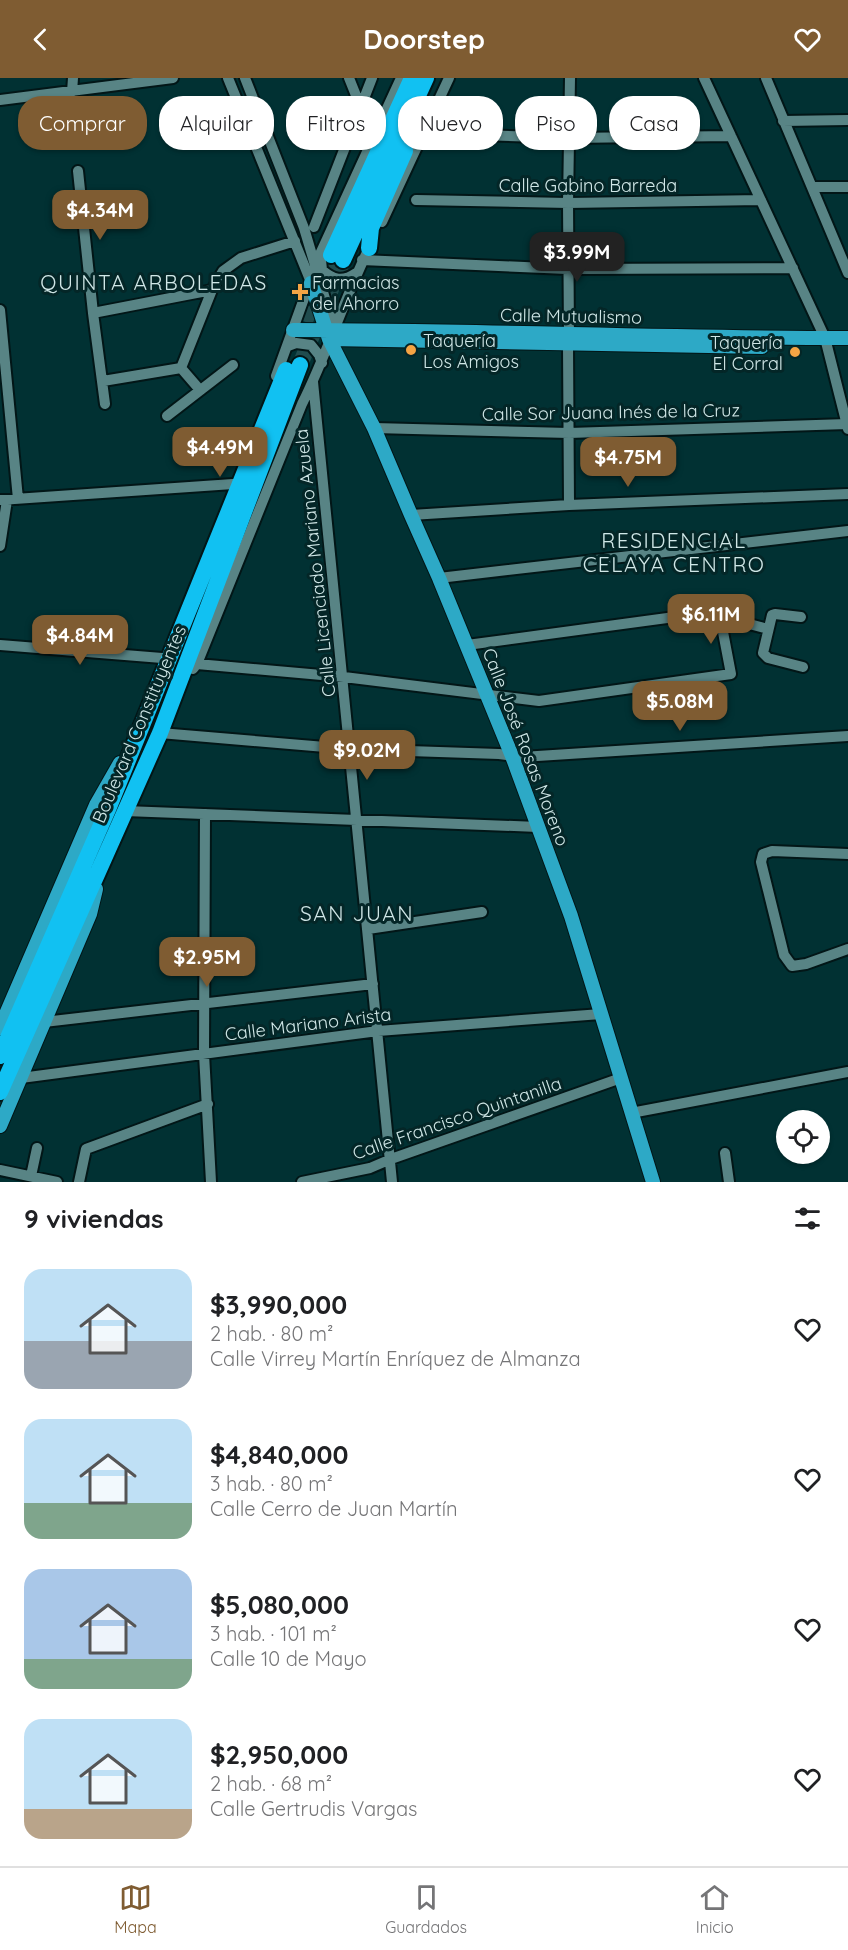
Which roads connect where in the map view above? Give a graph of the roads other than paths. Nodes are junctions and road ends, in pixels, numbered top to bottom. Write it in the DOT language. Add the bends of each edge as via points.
graph roads {
  1 [pos="73,78"];
  2 [pos="173,78"];
  3 [pos="228,78"];
  4 [pos="245,78"];
  5 [pos="349,78"];
  6 [pos="372,78"];
  7 [pos="400,78"];
  8 [pos="412,78"];
  9 [pos="426,78"];
  10 [pos="437,78"];
  11 [pos="449,78"];
  12 [pos="570,78"];
  13 [pos="704,78"];
  14 [pos="766,78"];
  15 [pos="72,92"];
  16 [pos="356,96"];
  17 [pos="365,96"];
  18 [pos="570,96"];
  19 [pos="0,100"];
  20 [pos="848,120"];
  21 [pos="783,121"];
  22 [pos="731,136"];
  23 [pos="597,138"];
  24 [pos="343,150"];
  25 [pos="569,150"];
  26 [pos="78,171"];
  27 [pos="812,187"];
  28 [pos="848,187"];
  29 [pos="416,200"];
  30 [pos="761,200"];
  31 [pos="568,203"];
  32 [pos="339,210"];
  33 [pos="309,228"];
  34 [pos="295,241"];
  35 [pos="366,254"];
  36 [pos="331,256"];
  37 [pos="316,268"];
  38 [pos="793,268"];
  39 [pos="568,269"];
  40 [pos="356,273"];
  41 [pos="848,273"];
  42 [pos="311,283"];
  43 [pos="212,290"];
  44 [pos="0,310"];
  45 [pos="93,313"];
  46 [pos="293,330"];
  47 [pos="330,333"];
  48 [pos="848,338"];
  49 [pos="568,340"];
  50 [pos="826,343"];
  51 [pos="848,347"];
  52 [pos="293,357"];
  53 [pos="322,363"];
  54 [pos="233,365"];
  55 [pos="181,368"];
  56 [pos="103,381"];
  57 [pos="313,382"];
  58 [pos="200,390"];
  59 [pos="105,404"];
  60 [pos="302,404"];
  61 [pos="316,405"];
  62 [pos="167,416"];
  63 [pos="847,426"];
  64 [pos="375,428"];
  65 [pos="569,433"];
  66 [pos="233,484"];
  67 [pos="848,494"];
  68 [pos="8,499"];
  69 [pos="569,505"];
  70 [pos="411,515"];
  71 [pos="848,531"];
  72 [pos="0,546"];
  73 [pos="439,578"];
  74 [pos="719,615"];
  75 [pos="801,617"];
  76 [pos="768,629"];
  77 [pos="0,645"];
  78 [pos="467,645"];
  79 [pos="162,658"];
  80 [pos="197,664"];
  81 [pos="803,667"];
  82 [pos="344,676"];
  83 [pos="162,678"];
  84 [pos="181,682"];
  85 [pos="486,693"];
  86 [pos="139,730"];
  87 [pos="160,733"];
  88 [pos="848,736"];
  89 [pos="349,749"];
  90 [pos="512,756"];
  91 [pos="125,811"];
  92 [pos="205,814"];
  93 [pos="356,820"];
  94 [pos="538,827"];
  95 [pos="848,854"];
  96 [pos="102,861"];
  97 [pos="482,912"];
  98 [pos="368,929"];
  99 [pos="848,949"];
  100 [pos="373,984"];
  101 [pos="203,1002"];
  102 [pos="601,1014"];
  103 [pos="44,1022"];
  104 [pos="0,1028"];
  105 [pos="378,1031"];
  106 [pos="7,1052"];
  107 [pos="204,1054"];
  108 [pos="848,1072"];
  109 [pos="21,1078"];
  110 [pos="621,1078"];
  111 [pos="0,1092"];
  112 [pos="208,1104"];
  113 [pos="631,1113"];
  114 [pos="0,1126"];
  115 [pos="37,1149"];
  116 [pos="725,1153"];
  117 [pos="391,1159"];
  118 [pos="0,1170"];
  119 [pos="32,1176"];
  120 [pos="57,1182"];
  121 [pos="79,1182"];
  122 [pos="211,1182"];
  123 [pos="303,1182"];
  124 [pos="392,1182"];
  125 [pos="653,1182"];
  126 [pos="729,1182"];
  1 -- 15 [label="street"];
  2 -- 15 [label="street"];
  3 -- 34 [label="street"];
  4 -- 33 [label="street"];
  5 -- 16 [label="street"];
  6 -- 17 [label="street"];
  7 -- 32 [label="street"];
  8 -- 36 [label="highway"];
  9 -- 36 [label="highway"];
  10 -- 35 [label="highway" via="371,228"];
  11 -- 35 [label="street"];
  12 -- 18 [label="street"];
  13 -- 22 [label="street"];
  14 -- 21 [label="street"];
  15 -- 19 [label="street"];
  20 -- 21 [label="street"];
  21 -- 27 [label="street"];
  22 -- 23 [label="street"];
  22 -- 30 [label="street"];
  24 -- 33 [label="street"];
  25 -- 31 [label="street"];
  26 -- 45 [label="street"];
  27 -- 28 [label="street"];
  27 -- 41 [label="street"];
  29 -- 31 [label="street, Calle Gabino Barreda"];
  30 -- 31 [label="street, Calle Gabino Barreda"];
  30 -- 38 [label="street"];
  31 -- 39 [label="street"];
  32 -- 33 [label="street" via="324,223"];
  32 -- 36 [label="street"];
  33 -- 37 [label="street"];
  34 -- 42 [label="street"];
  34 -- 43 [label="street" via="241,258 223,271"];
  35 -- 39 [label="street"];
  35 -- 40 [label="street"];
  36 -- 37 [label="street"];
  36 -- 40 [label="street" via="322,270 331,278"];
  37 -- 42 [label="street"];
  37 -- 47 [label="street"];
  38 -- 39 [label="street"];
  38 -- 50 [label="street"];
  39 -- 49 [label="street"];
  40 -- 47 [label="street"];
  42 -- 46 [label="street"];
  42 -- 47 [label="main road, Calle José Rosas Moreno"];
  43 -- 45 [label="street"];
  43 -- 55 [label="street"];
  44 -- 68 [label="street"];
  45 -- 56 [label="street"];
  46 -- 47 [label="main road, Calle Mutualismo"];
  46 -- 52 [label="street"];
  47 -- 49 [label="main road, Calle Mutualismo"];
  47 -- 53 [label="street"];
  47 -- 64 [label="main road, Calle José Rosas Moreno"];
  48 -- 50 [label="main road, Calle Mutualismo"];
  49 -- 50 [label="main road, Calle Mutualismo"];
  49 -- 65 [label="street"];
  50 -- 51 [label="main road, Calle Mutualismo"];
  50 -- 63 [label="street"];
  52 -- 53 [label="street" via="296,344 311,345"];
  52 -- 66 [label="street"];
  52 -- 83 [label="highway, Boulevard Constituyentes"];
  52 -- 84 [label="highway, Boulevard Constituyentes"];
  53 -- 57 [label="street"];
  54 -- 58 [label="street"];
  55 -- 56 [label="street"];
  55 -- 58 [label="street"];
  56 -- 59 [label="street"];
  57 -- 60 [label="street"];
  57 -- 61 [label="street, Calle Licenciado Mariano Azuela"];
  58 -- 62 [label="street"];
  60 -- 61 [label="street, Calle Licenciado Mariano Azuela"];
  60 -- 80 [label="street"];
  61 -- 82 [label="street, Calle Licenciado Mariano Azuela"];
  63 -- 65 [label="street, Calle Sor Juana Inés de la Cruz"];
  64 -- 65 [label="street, Calle Sor Juana Inés de la Cruz"];
  64 -- 70 [label="main road, Calle José Rosas Moreno"];
  65 -- 69 [label="street"];
  66 -- 68 [label="street"];
  66 -- 79 [label="street"];
  67 -- 69 [label="street"];
  68 -- 72 [label="street"];
  69 -- 70 [label="street"];
  70 -- 73 [label="main road, Calle José Rosas Moreno"];
  71 -- 73 [label="street"];
  73 -- 78 [label="main road, Calle José Rosas Moreno"];
  74 -- 76 [label="street"];
  74 -- 78 [label="street"];
  74 -- 85 [label="street" via="731,674 539,701"];
  75 -- 76 [label="street" via="775,614"];
  76 -- 81 [label="street" via="765,656"];
  77 -- 79 [label="street"];
  78 -- 85 [label="main road, Calle José Rosas Moreno"];
  79 -- 83 [label="street"];
  80 -- 82 [label="street"];
  80 -- 84 [label="street"];
  82 -- 85 [label="street"];
  82 -- 89 [label="street, Calle Licenciado Mariano Azuela"];
  83 -- 86 [label="highway, Boulevard Constituyentes"];
  84 -- 87 [label="highway, Boulevard Constituyentes"];
  85 -- 90 [label="main road, Calle José Rosas Moreno"];
  86 -- 104 [label="main road" via="96,805"];
  86 -- 106 [label="highway, Boulevard Constituyentes"];
  87 -- 89 [label="street"];
  87 -- 91 [label="highway, Boulevard Constituyentes"];
  88 -- 90 [label="street"];
  89 -- 90 [label="street"];
  89 -- 93 [label="street, Calle Licenciado Mariano Azuela"];
  90 -- 94 [label="main road, Calle José Rosas Moreno"];
  91 -- 92 [label="street"];
  91 -- 96 [label="highway, Boulevard Constituyentes"];
  92 -- 93 [label="street"];
  92 -- 101 [label="street"];
  93 -- 94 [label="street"];
  93 -- 98 [label="street, Calle Licenciado Mariano Azuela"];
  94 -- 102 [label="main road, Calle José Rosas Moreno"];
  95 -- 99 [label="street" via="772,851 764,854 761,862 784,955 792,966"];
  96 -- 103 [label="main road" via="90,914"];
  96 -- 106 [label="highway, Boulevard Constituyentes"];
  97 -- 98 [label="street"];
  98 -- 100 [label="street, Calle Licenciado Mariano Azuela"];
  100 -- 101 [label="street"];
  100 -- 105 [label="street, Calle Licenciado Mariano Azuela"];
  101 -- 103 [label="street"];
  101 -- 107 [label="street"];
  102 -- 105 [label="street, Calle Mariano Arista"];
  102 -- 110 [label="main road, Calle José Rosas Moreno"];
  103 -- 109 [label="main road"];
  105 -- 107 [label="street, Calle Mariano Arista"];
  105 -- 117 [label="street, Calle Licenciado Mariano Azuela"];
  106 -- 111 [label="highway, Boulevard Constituyentes"];
  107 -- 109 [label="street, Calle Mariano Arista"];
  107 -- 112 [label="street"];
  108 -- 113 [label="street"];
  109 -- 114 [label="main road"];
  110 -- 113 [label="main road, Calle José Rosas Moreno"];
  110 -- 117 [label="street, Calle Francisco Quintanilla"];
  112 -- 121 [label="street" via="86,1149"];
  112 -- 122 [label="street"];
  113 -- 125 [label="main road, Calle José Rosas Moreno"];
  115 -- 119 [label="street"];
  116 -- 126 [label="street"];
  117 -- 123 [label="street, Calle Francisco Quintanilla" via="370,1168"];
  117 -- 124 [label="street, Calle Licenciado Mariano Azuela"];
  118 -- 119 [label="street"];
  119 -- 120 [label="street"];
}
